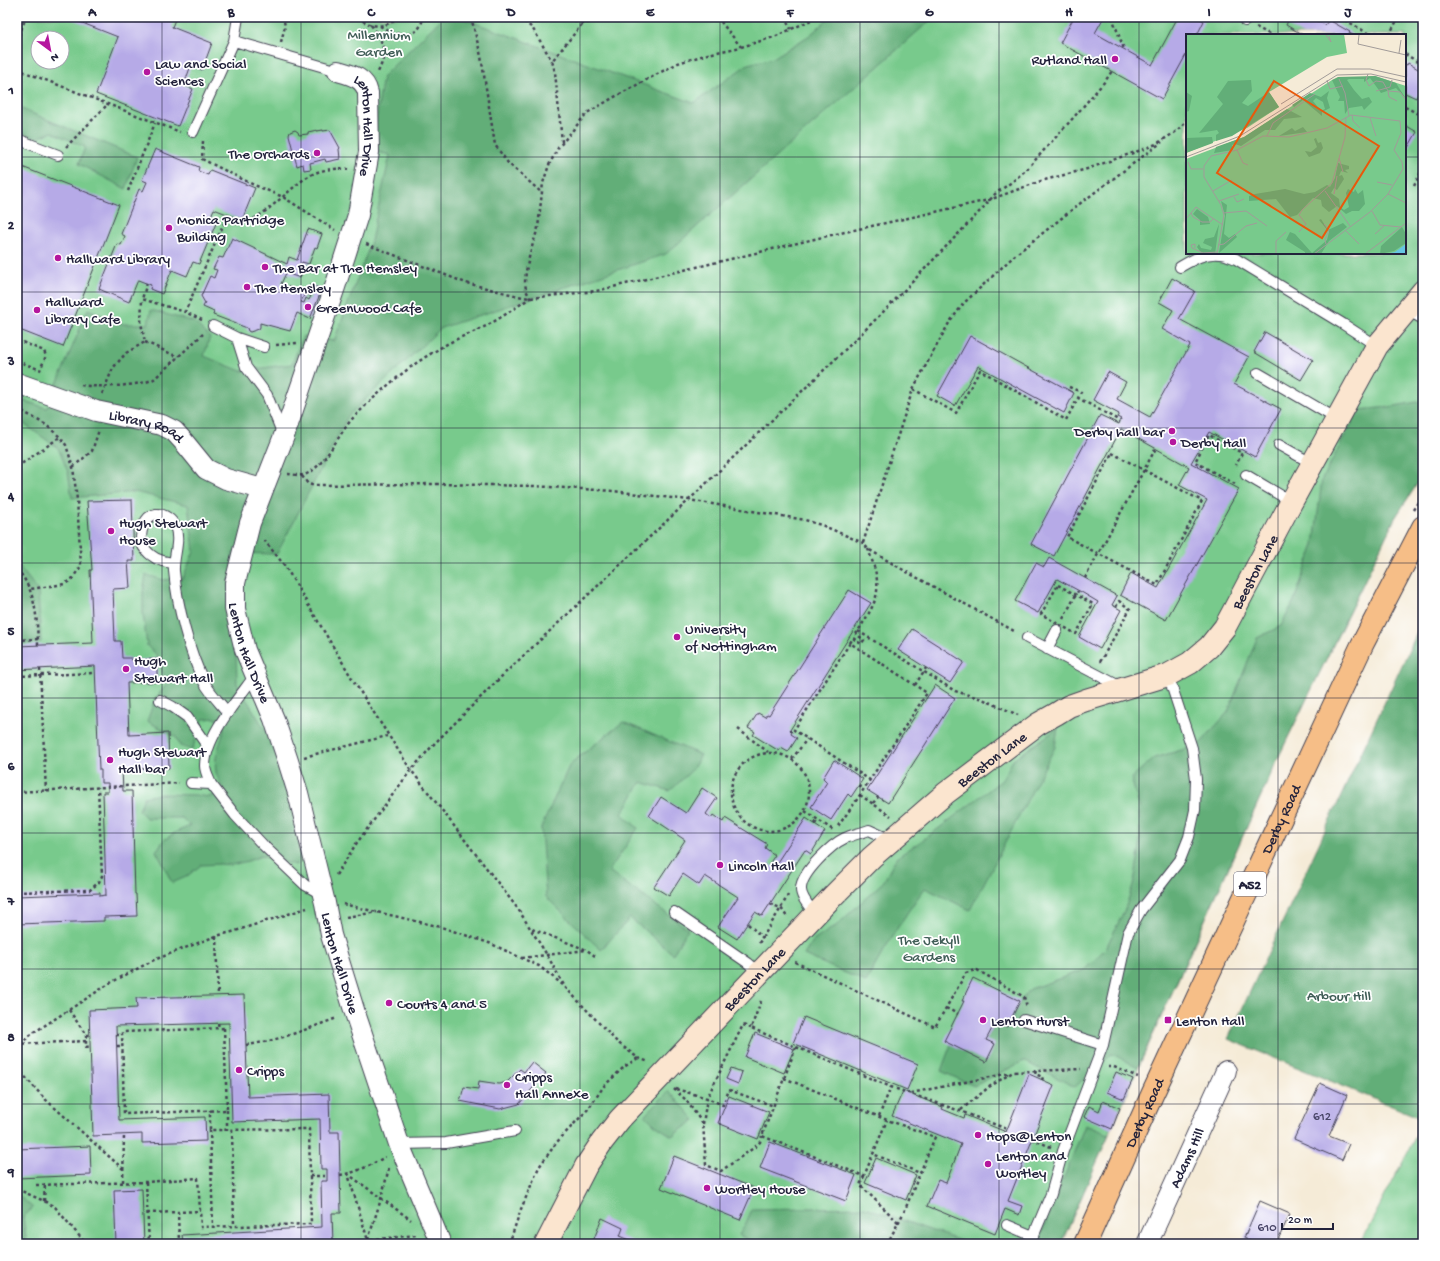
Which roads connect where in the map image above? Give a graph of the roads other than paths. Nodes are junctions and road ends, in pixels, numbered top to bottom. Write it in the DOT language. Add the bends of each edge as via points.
graph roads {
  1 [pos="238,17"];
  2 [pos="234,41"];
  3 [pos="338,71"];
  4 [pos="193,134"];
  5 [pos="17,139"];
  6 [pos="58,155"];
  7 [pos="1180,267"];
  8 [pos="1423,291"];
  9 [pos="1415,314"];
  10 [pos="213,326"];
  11 [pos="237,338"];
  12 [pos="1377,346"];
  13 [pos="264,347"];
  14 [pos="1258,373"];
  15 [pos="17,383"];
  16 [pos="1337,419"];
  17 [pos="284,436"];
  18 [pos="1280,445"];
  19 [pos="1313,464"];
  20 [pos="1245,474"];
  21 [pos="262,489"];
  22 [pos="1292,502"];
  23 [pos="1423,527"];
  24 [pos="174,563"];
  25 [pos="1058,628"];
  26 [pos="1027,638"];
  27 [pos="1047,649"];
  28 [pos="256,674"];
  29 [pos="1168,675"];
  30 [pos="1123,688"];
  31 [pos="160,700"];
  32 [pos="228,714"];
  33 [pos="208,747"];
  34 [pos="191,783"];
  35 [pos="210,784"];
  36 [pos="899,834"];
  37 [pos="325,906"];
  38 [pos="674,912"];
  39 [pos="815,914"];
  40 [pos="759,973"];
  41 [pos="1024,1020"];
  42 [pos="1103,1045"];
  43 [pos="1226,1071"];
  44 [pos="515,1131"];
  45 [pos="397,1149"];
  46 [pos="1007,1225"];
  47 [pos="438,1238"];
  48 [pos="1032,1240"];
  49 [pos="546,1244"];
  50 [pos="1085,1244"];
  51 [pos="1147,1244"];
  1 -- 2 [label="lane"];
  2 -- 3 [label="lane"];
  2 -- 4 [label="lane"];
  3 -- 17 [label="street, Lenton Hall Drive" via="355,76 367,87 368,152 358,215"];
  5 -- 6 [label="lane"];
  7 -- 12 [label="lane" via="1207,254 1220,254 1236,259"];
  8 -- 9 [label="street, Beeston Lane"];
  9 -- 12 [label="street, Beeston Lane"];
  10 -- 11 [label="lane"];
  11 -- 13 [label="lane"];
  11 -- 17 [label="lane" via="246,367 266,395"];
  12 -- 16 [label="street, Beeston Lane"];
  14 -- 16 [label="lane"];
  15 -- 21 [label="street, Library Road" via="96,411 162,425 174,431 206,469 226,479"];
  16 -- 19 [label="street, Beeston Lane"];
  17 -- 21 [label="street, Lenton Hall Drive"];
  18 -- 19 [label="lane"];
  19 -- 22 [label="street, Beeston Lane"];
  20 -- 22 [label="lane"];
  21 -- 28 [label="street, Lenton Hall Drive" via="250,523 235,583 235,609 245,650"];
  22 -- 29 [label="street, Beeston Lane" via="1225,627 1209,647 1190,663"];
  23 -- 50 [label="highway, Derby Road / A52" via="1362,645"];
  24 -- 24 [label="lane" via="150,555 142,544 142,529 150,516 157,514 168,517 175,526 178,540"];
  24 -- 32 [label="lane" via="176,587 191,653 205,683"];
  25 -- 27 [label="lane"];
  26 -- 27 [label="lane"];
  27 -- 30 [label="lane"];
  28 -- 32 [label="lane"];
  28 -- 37 [label="street, Lenton Hall Drive" via="274,718 298,793"];
  29 -- 30 [label="street, Beeston Lane"];
  29 -- 42 [label="lane" via="1192,748 1196,779 1195,810 1189,837 1180,860 1141,910 1128,933"];
  30 -- 36 [label="street, Beeston Lane" via="1069,706 1038,724 946,793"];
  31 -- 33 [label="lane" via="187,717"];
  32 -- 33 [label="lane"];
  33 -- 35 [label="lane" via="205,767"];
  34 -- 35 [label="lane"];
  35 -- 37 [label="lane" via="263,845"];
  36 -- 39 [label="street, Beeston Lane"];
  36 -- 39 [label="lane" via="869,830 845,838 834,845 803,880 802,895"];
  37 -- 45 [label="street, Lenton Hall Drive"];
  38 -- 40 [label="lane"];
  39 -- 40 [label="street, Beeston Lane"];
  40 -- 49 [label="street, Beeston Lane" via="662,1078 620,1119 586,1166"];
  41 -- 42 [label="lane"];
  42 -- 48 [label="lane" via="1063,1151 1051,1194"];
  43 -- 51 [label="street, Adams Hill"];
  44 -- 45 [label="lane"];
  45 -- 47 [label="street, Lenton Hall Drive"];
  46 -- 48 [label="lane"];
}
